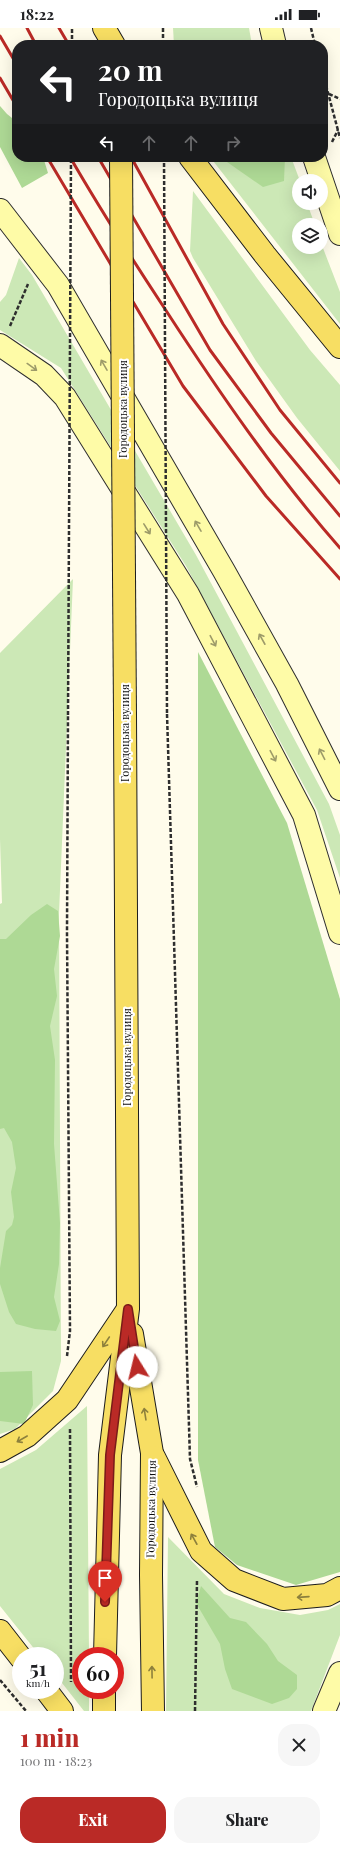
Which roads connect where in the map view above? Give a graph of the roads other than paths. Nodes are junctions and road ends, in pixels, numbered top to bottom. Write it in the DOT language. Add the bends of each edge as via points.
graph roads {
  1 [pos="104,28"];
  2 [pos="120,28"];
  3 [pos="271,28"];
  4 [pos="111,40"];
  5 [pos="120,40"];
  6 [pos="274,40"];
  7 [pos="121,162"];
  8 [pos="194,162"];
  9 [pos="324,162"];
  10 [pos="0,210"];
  11 [pos="340,234"];
  12 [pos="4,339"];
  13 [pos="340,347"];
  14 [pos="340,788"];
  15 [pos="340,933"];
  16 [pos="128,1309"];
  17 [pos="0,1451"];
  18 [pos="152,1453"];
  19 [pos="340,1588"];
  20 [pos="0,1630"];
  21 [pos="13,1647"];
  22 [pos="105,1647"];
  23 [pos="340,1673"];
  24 [pos="53,1699"];
  25 [pos="104,1699"];
  26 [pos="62,1711"];
  27 [pos="104,1711"];
  28 [pos="152,1711"];
  29 [pos="324,1711"];
  1 -- 4 [label="main road"];
  2 -- 5 [label="main road"];
  3 -- 6 [label="street"];
  7 -- 16 [label="main road, Городоцька вулиця, bridge"];
  8 -- 13 [label="main road"];
  9 -- 11 [label="street"];
  14 -- 10 [label="street, one-way" via="287,684 58,285"];
  12 -- 15 [label="street, one-way" via="65,397 188,594 304,816"];
  16 -- 17 [label="main road, one-way" via="67,1400 28,1436"];
  18 -- 16 [label="main road, Городоцька вулиця, one-way"];
  16 -- 22 [label="main road, Городоцька вулиця" via="110,1455"];
  19 -- 18 [label="main road, one-way" via="327,1595 283,1598 234,1580 201,1551"];
  28 -- 18 [label="main road, Городоцька вулиця, one-way"];
  20 -- 21 [label="main road"];
  23 -- 29 [label="street"];
  24 -- 26 [label="main road"];
  25 -- 27 [label="main road"];
}
